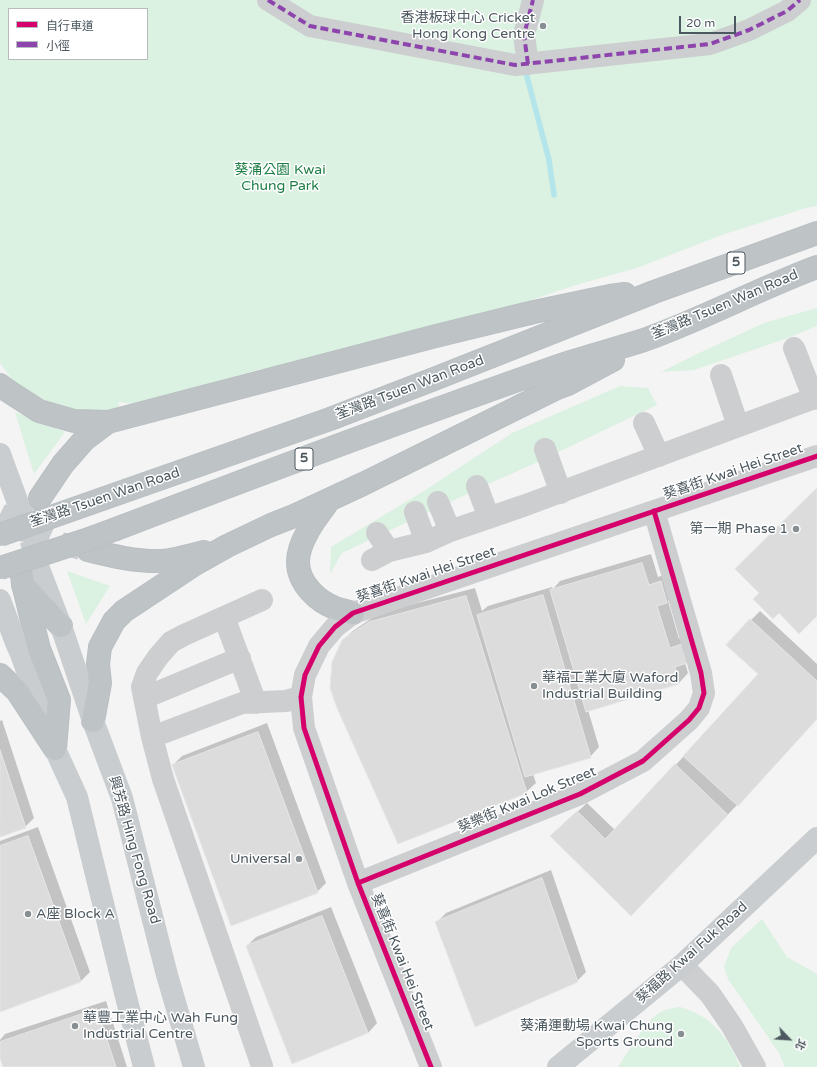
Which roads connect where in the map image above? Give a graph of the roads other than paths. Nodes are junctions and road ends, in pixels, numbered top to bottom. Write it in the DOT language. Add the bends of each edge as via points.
graph roads {
  1 [pos="268,0"];
  2 [pos="533,0"];
  3 [pos="800,0"];
  4 [pos="528,64"];
  5 [pos="817,233"];
  6 [pos="817,267"];
  7 [pos="654,292"];
  8 [pos="644,340"];
  9 [pos="794,348"];
  10 [pos="721,375"];
  11 [pos="0,384"];
  12 [pos="815,398"];
  13 [pos="108,422"];
  14 [pos="644,423"];
  15 [pos="738,426"];
  16 [pos="545,449"];
  17 [pos="0,454"];
  18 [pos="659,456"];
  19 [pos="817,456"];
  20 [pos="477,486"];
  21 [pos="560,493"];
  22 [pos="40,498"];
  23 [pos="329,500"];
  24 [pos="438,502"];
  25 [pos="19,506"];
  26 [pos="654,511"];
  27 [pos="415,512"];
  28 [pos="489,518"];
  29 [pos="450,531"];
  30 [pos="377,533"];
  31 [pos="0,535"];
  32 [pos="426,542"];
  33 [pos="227,546"];
  34 [pos="88,550"];
  35 [pos="20,575"];
  36 [pos="0,600"];
  37 [pos="262,600"];
  38 [pos="353,613"];
  39 [pos="224,617"];
  40 [pos="61,626"];
  41 [pos="240,658"];
  42 [pos="0,675"];
  43 [pos="301,697"];
  44 [pos="144,698"];
  45 [pos="256,703"];
  46 [pos="93,721"];
  47 [pos="152,737"];
  48 [pos="55,749"];
  49 [pos="817,838"];
  50 [pos="358,883"];
  51 [pos="682,965"];
  52 [pos="262,1066"];
  53 [pos="555,1066"];
  54 [pos="144,1067"];
  55 [pos="194,1067"];
  56 [pos="431,1067"];
  57 [pos="755,1067"];
  1 -- 4 [label="street" via="310,26 515,66"];
  2 -- 4 [label="street" via="524,35"];
  3 -- 4 [label="street" via="787,11 749,30 710,44"];
  5 -- 7 [label="highway, 荃灣路 Tsuen Wan Road / 5"];
  6 -- 8 [label="highway, 荃灣路 Tsuen Wan Road / 5"];
  7 -- 13 [label="highway" via="610,296 526,314"];
  7 -- 31 [label="highway, 荃灣路 Tsuen Wan Road / 5, bridge" via="330,419"];
  8 -- 23 [label="highway" via="568,384"];
  8 -- 35 [label="highway, 荃灣路 Tsuen Wan Road / 5, bridge" via="560,365 86,540"];
  9 -- 12 [label="street"];
  10 -- 15 [label="street"];
  11 -- 13 [label="highway" via="39,412 74,421"];
  12 -- 15 [label="street"];
  13 -- 22 [label="highway" via="84,440 63,464"];
  14 -- 18 [label="street"];
  15 -- 18 [label="street"];
  16 -- 21 [label="street"];
  17 -- 25 [label="main road"];
  18 -- 21 [label="street"];
  19 -- 26 [label="street, 葵喜街 Kwai Hei Street"];
  20 -- 28 [label="street"];
  21 -- 28 [label="street"];
  23 -- 33 [label="highway"];
  23 -- 38 [label="highway" via="307,532 298,563 306,586 315,595 334,608"];
  24 -- 29 [label="street"];
  26 -- 38 [label="street, 葵喜街 Kwai Hei Street"];
  26 -- 50 [label="street, 葵樂街 Kwai Lok Street" via="701,673 704,693 699,708 643,761 580,794"];
  27 -- 32 [label="street"];
  28 -- 29 [label="street"];
  29 -- 32 [label="street"];
  30 -- 32 [label="street" via="380,555"];
  33 -- 34 [label="highway" via="162,561 135,560"];
  33 -- 46 [label="highway" via="139,600 114,621 100,647 100,682"];
  35 -- 40 [label="highway"];
  35 -- 48 [label="highway" via="39,649 59,700"];
  36 -- 48 [label="main road"];
  37 -- 39 [label="street"];
  38 -- 43 [label="street, 葵喜街 Kwai Hei Street" via="335,627 319,646 305,675"];
  39 -- 41 [label="street"];
  39 -- 44 [label="street" via="171,642 147,673 142,687"];
  40 -- 46 [label="main road, 興芳路 Hing Fong Road"];
  41 -- 44 [label="street"];
  41 -- 45 [label="street"];
  42 -- 48 [label="highway" via="17,691"];
  43 -- 45 [label="street"];
  43 -- 50 [label="street, 葵喜街 Kwai Hei Street" via="304,728"];
  44 -- 47 [label="street"];
  45 -- 47 [label="street" via="242,703"];
  46 -- 55 [label="main road, 興芳路 Hing Fong Road" via="122,798"];
  47 -- 52 [label="street" via="163,779"];
  48 -- 54 [label="main road" via="77,797"];
  49 -- 51 [label="main road, 葵福路 Kwai Fuk Road"];
  50 -- 56 [label="street, 葵喜街 Kwai Hei Street"];
  51 -- 53 [label="main road, 葵福路 Kwai Fuk Road"];
  51 -- 57 [label="street" via="710,994"];
}
